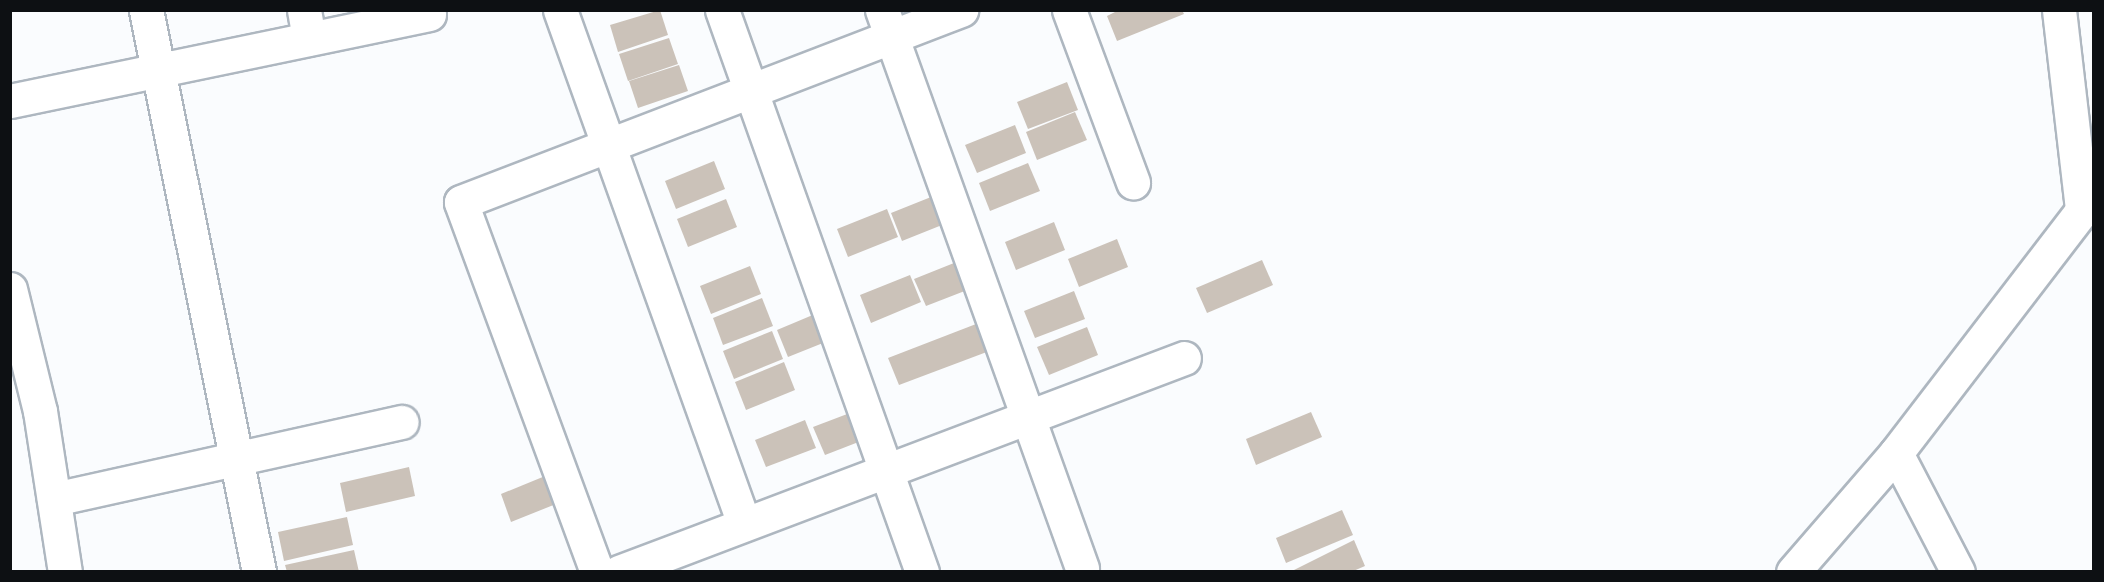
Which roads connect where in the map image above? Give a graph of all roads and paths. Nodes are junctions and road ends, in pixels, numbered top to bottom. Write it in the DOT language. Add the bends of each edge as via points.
graph roads {
  1 [pos="146,10"];
  2 [pos="560,10"];
  3 [pos="722,10"];
  4 [pos="961,10"];
  5 [pos="1069,10"];
  6 [pos="2059,10"];
  7 [pos="429,14"];
  8 [pos="886,24"];
  9 [pos="307,25"];
  10 [pos="156,71"];
  11 [pos="751,90"];
  12 [pos="10,101"];
  13 [pos="609,145"];
  14 [pos="1133,182"];
  15 [pos="2088,201"];
  16 [pos="10,289"];
  17 [pos="1184,358"];
  18 [pos="1029,416"];
  19 [pos="402,422"];
  20 [pos="1896,453"];
  21 [pos="235,461"];
  22 [pos="889,469"];
  23 [pos="54,499"];
  24 [pos="744,524"];
  25 [pos="1082,568"];
  26 [pos="65,572"];
  27 [pos="259,572"];
  28 [pos="597,572"];
  29 [pos="619,572"];
  30 [pos="922,572"];
  31 [pos="1793,572"];
  32 [pos="1958,572"];
  1 -- 10 [label="street"];
  2 -- 13 [label="street"];
  3 -- 11 [label="street"];
  4 -- 8 [label="street"];
  5 -- 14 [label="street"];
  6 -- 15 [label="street"];
  7 -- 9 [label="street"];
  8 -- 11 [label="street"];
  8 -- 18 [label="street"];
  9 -- 10 [label="street"];
  10 -- 12 [label="street"];
  10 -- 21 [label="street"];
  11 -- 13 [label="street"];
  11 -- 22 [label="street"];
  13 -- 24 [label="street"];
  13 -- 28 [label="street" via="461,202"];
  15 -- 20 [label="street"];
  16 -- 23 [label="street"];
  17 -- 18 [label="street"];
  18 -- 22 [label="street"];
  18 -- 25 [label="street"];
  19 -- 21 [label="street"];
  20 -- 31 [label="street"];
  20 -- 32 [label="street"];
  21 -- 23 [label="street"];
  21 -- 27 [label="street"];
  22 -- 24 [label="street"];
  22 -- 30 [label="street"];
  23 -- 26 [label="street"];
  24 -- 29 [label="street"];
}
